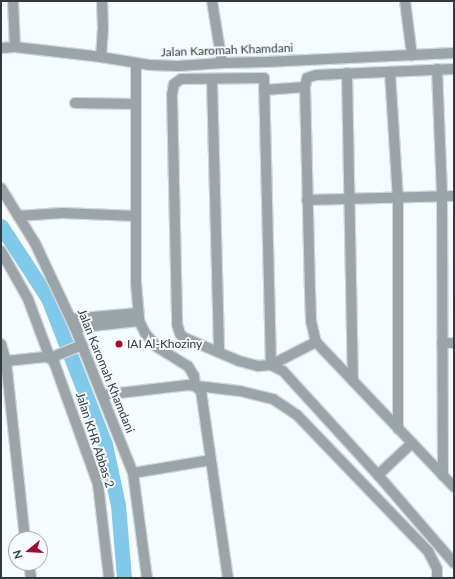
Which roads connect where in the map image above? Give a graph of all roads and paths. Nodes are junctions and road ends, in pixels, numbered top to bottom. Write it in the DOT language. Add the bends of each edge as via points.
graph roads {
  1 [pos="13,1"];
  2 [pos="102,1"];
  3 [pos="212,1"];
  4 [pos="405,1"];
  5 [pos="15,47"];
  6 [pos="1,48"];
  7 [pos="454,53"];
  8 [pos="412,56"];
  9 [pos="101,58"];
  10 [pos="265,62"];
  11 [pos="136,63"];
  12 [pos="222,63"];
  13 [pos="437,69"];
  14 [pos="454,69"];
  15 [pos="390,72"];
  16 [pos="347,74"];
  17 [pos="264,78"];
  18 [pos="212,80"];
  19 [pos="304,87"];
  20 [pos="264,90"];
  21 [pos="75,103"];
  22 [pos="136,104"];
  23 [pos="1,188"];
  24 [pos="442,196"];
  25 [pos="454,196"];
  26 [pos="398,198"];
  27 [pos="349,199"];
  28 [pos="307,200"];
  29 [pos="18,216"];
  30 [pos="136,216"];
  31 [pos="2,256"];
  32 [pos="139,317"];
  33 [pos="71,319"];
  34 [pos="75,328"];
  35 [pos="316,342"];
  36 [pos="442,343"];
  37 [pos="454,343"];
  38 [pos="1,344"];
  39 [pos="79,347"];
  40 [pos="219,352"];
  41 [pos="54,357"];
  42 [pos="6,361"];
  43 [pos="271,365"];
  44 [pos="353,381"];
  45 [pos="195,386"];
  46 [pos="102,395"];
  47 [pos="6,402"];
  48 [pos="398,429"];
  49 [pos="412,443"];
  50 [pos="211,460"];
  51 [pos="132,473"];
  52 [pos="378,475"];
  53 [pos="443,476"];
  54 [pos="454,487"];
  55 [pos="24,531"];
  56 [pos="454,563"];
  57 [pos="109,578"];
  58 [pos="147,578"];
  59 [pos="228,578"];
  60 [pos="437,578"];
  1 -- 5 [label="street"];
  2 -- 9 [label="street"];
  3 -- 12 [label="street"];
  4 -- 8 [label="street"];
  5 -- 6 [label="street, Jalan Karomah Khamdani"];
  5 -- 9 [label="street, Jalan Karomah Khamdani"];
  7 -- 8 [label="street, Jalan Karomah Khamdani"];
  8 -- 10 [label="street, Jalan Karomah Khamdani"];
  9 -- 11 [label="street, Jalan Karomah Khamdani"];
  10 -- 12 [label="street, Jalan Karomah Khamdani"];
  10 -- 17 [label="street"];
  11 -- 12 [label="street, Jalan Karomah Khamdani" via="178,66"];
  11 -- 22 [label="street"];
  13 -- 14 [label="street"];
  13 -- 15 [label="street"];
  13 -- 24 [label="street"];
  15 -- 16 [label="street"];
  15 -- 26 [label="street"];
  16 -- 19 [label="street" via="312,75 307,78"];
  16 -- 27 [label="street"];
  17 -- 18 [label="street"];
  17 -- 20 [label="street"];
  18 -- 40 [label="street"];
  18 -- 40 [label="street" via="182,79 173,88 177,316 178,329 185,338"];
  19 -- 20 [label="street"];
  19 -- 28 [label="street"];
  20 -- 43 [label="street"];
  21 -- 22 [label="street"];
  22 -- 30 [label="street"];
  23 -- 29 [label="street, Jalan Karomah Khamdani"];
  24 -- 25 [label="street"];
  24 -- 26 [label="street"];
  24 -- 36 [label="street"];
  26 -- 27 [label="street"];
  26 -- 48 [label="street"];
  27 -- 28 [label="street"];
  27 -- 44 [label="street"];
  28 -- 35 [label="street" via="312,321"];
  29 -- 30 [label="street" via="62,213"];
  29 -- 33 [label="street, Jalan Karomah Khamdani" via="35,243"];
  30 -- 32 [label="street"];
  31 -- 41 [label="street, Jalan KHR Abbas 2" via="28,299"];
  32 -- 33 [label="street"];
  32 -- 34 [label="street"];
  32 -- 45 [label="street" via="145,333 157,347 188,366 194,376"];
  33 -- 34 [label="street, Jalan Karomah Khamdani"];
  34 -- 39 [label="street, Jalan Karomah Khamdani"];
  35 -- 43 [label="street"];
  35 -- 44 [label="street"];
  36 -- 37 [label="street"];
  36 -- 53 [label="street"];
  38 -- 42 [label="street"];
  39 -- 41 [label="street"];
  39 -- 46 [label="street, Jalan Karomah Khamdani"];
  40 -- 43 [label="street" via="245,363"];
  41 -- 42 [label="street"];
  41 -- 57 [label="street, Jalan KHR Abbas 2" via="98,484"];
  42 -- 47 [label="street"];
  43 -- 52 [label="street" via="283,371 295,382"];
  44 -- 48 [label="street"];
  45 -- 46 [label="street"];
  45 -- 50 [label="street" via="202,395"];
  45 -- 60 [label="street" via="260,395 274,399 297,415 428,551 437,569"];
  46 -- 51 [label="street, Jalan Karomah Khamdani"];
  47 -- 55 [label="street"];
  48 -- 49 [label="street"];
  49 -- 52 [label="street"];
  49 -- 53 [label="street"];
  50 -- 51 [label="street"];
  50 -- 59 [label="street"];
  51 -- 58 [label="street, Jalan Karomah Khamdani"];
  52 -- 56 [label="street"];
  53 -- 54 [label="street"];
}
